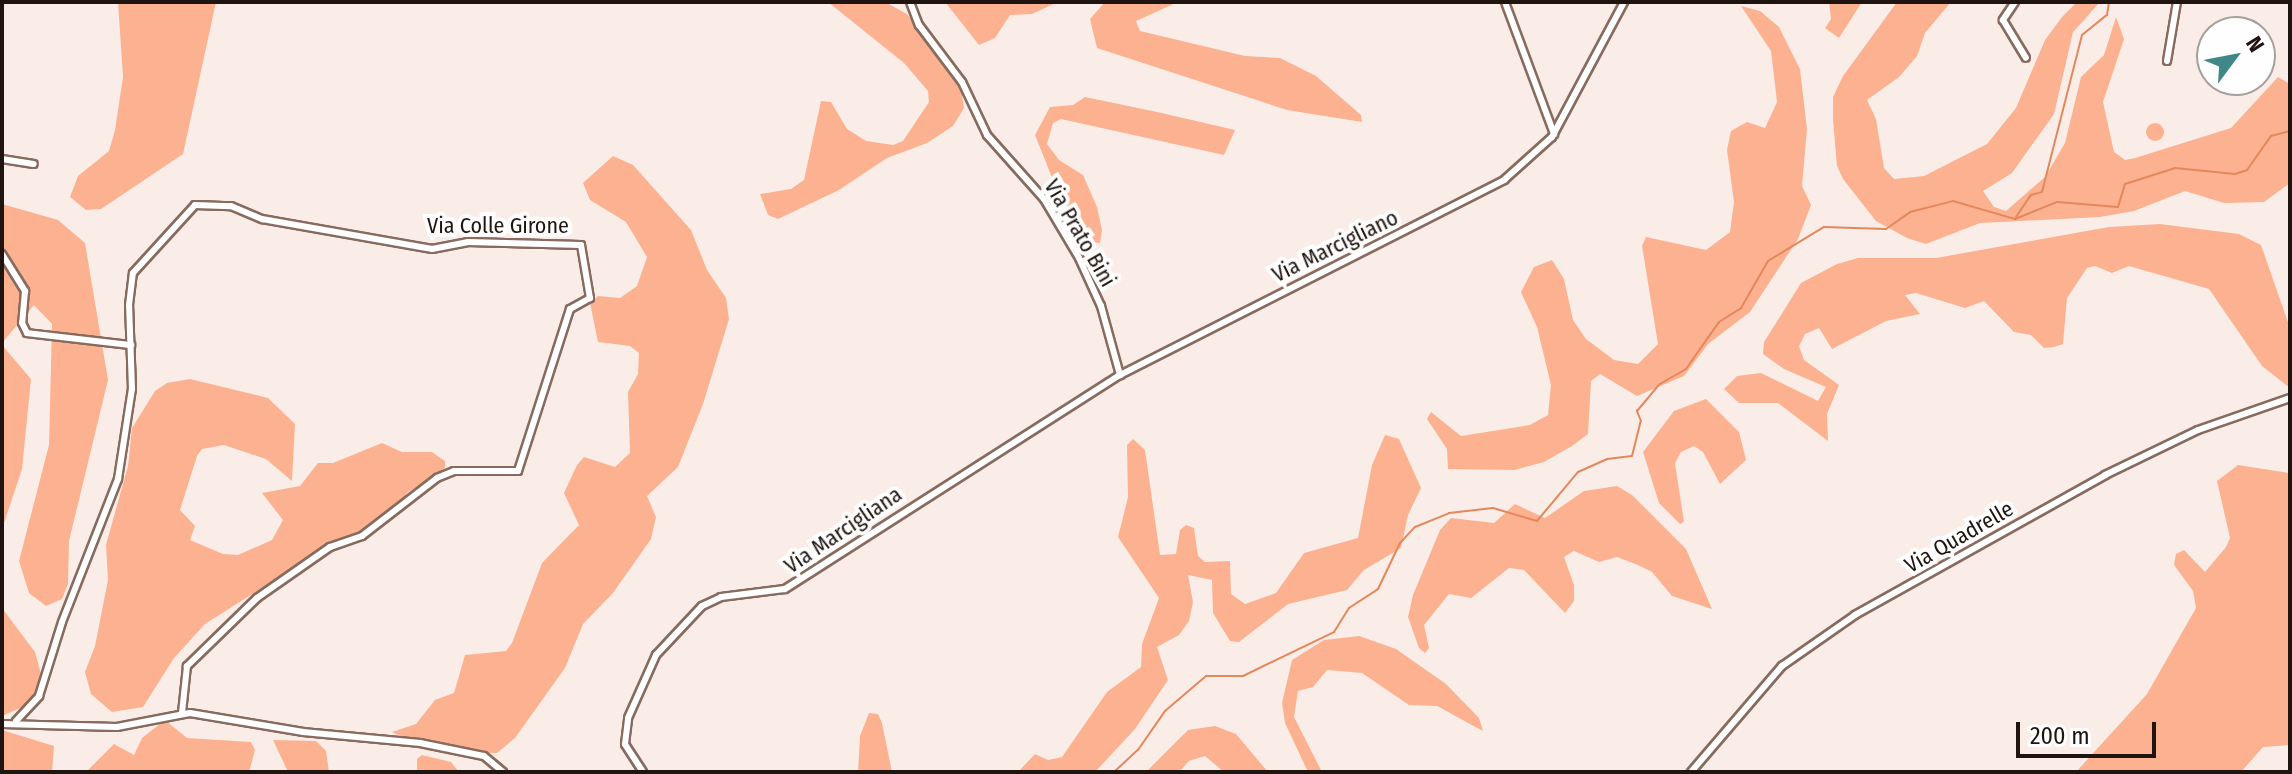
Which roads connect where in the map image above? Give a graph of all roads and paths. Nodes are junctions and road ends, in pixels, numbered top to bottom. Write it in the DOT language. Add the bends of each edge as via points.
graph roads {
  1 [pos="910,2"];
  2 [pos="1505,2"];
  3 [pos="1624,2"];
  4 [pos="2015,2"];
  5 [pos="2177,2"];
  6 [pos="2026,58"];
  7 [pos="2167,61"];
  8 [pos="1554,134"];
  9 [pos="2,159"];
  10 [pos="34,164"];
  11 [pos="2,254"];
  12 [pos="131,345"];
  13 [pos="1120,375"];
  14 [pos="2290,398"];
  15 [pos="182,713"];
  16 [pos="16,721"];
  17 [pos="2,724"];
  18 [pos="503,772"];
  19 [pos="643,772"];
  20 [pos="1691,772"];
  1 -- 13 [label="street, Via Prato Bini" via="919,25 963,84 987,135 1042,196 1079,258 1101,306"];
  2 -- 8 [label="street"];
  3 -- 8 [label="street, Via Marcigliano"];
  4 -- 6 [label="street" via="2003,20"];
  5 -- 7 [label="street"];
  8 -- 13 [label="street, Via Marcigliano" via="1523,167 1467,202 1355,253"];
  9 -- 10 [label="street"];
  11 -- 12 [label="street" via="25,291 22,323 27,333"];
  12 -- 15 [label="street, Via Colle Girone" via="129,294 135,268 201,202 262,219 432,249 468,242 573,243 581,245 585,255 590,298 570,309 518,471 454,471 437,478 362,536 330,547 257,598 187,666"];
  12 -- 16 [label="street, Via Colle Girone" via="131,393 118,479 39,696"];
  13 -- 19 [label="street, Via Marcigliana" via="785,589 721,597 692,614 653,659 624,729 627,750"];
  14 -- 20 [label="street, Via Quadrelle" via="2198,430 2097,479 1859,613 1782,666"];
  15 -- 16 [label="street" via="111,727"];
  15 -- 18 [label="street" via="423,744 484,756"];
  16 -- 17 [label="street"];
}
